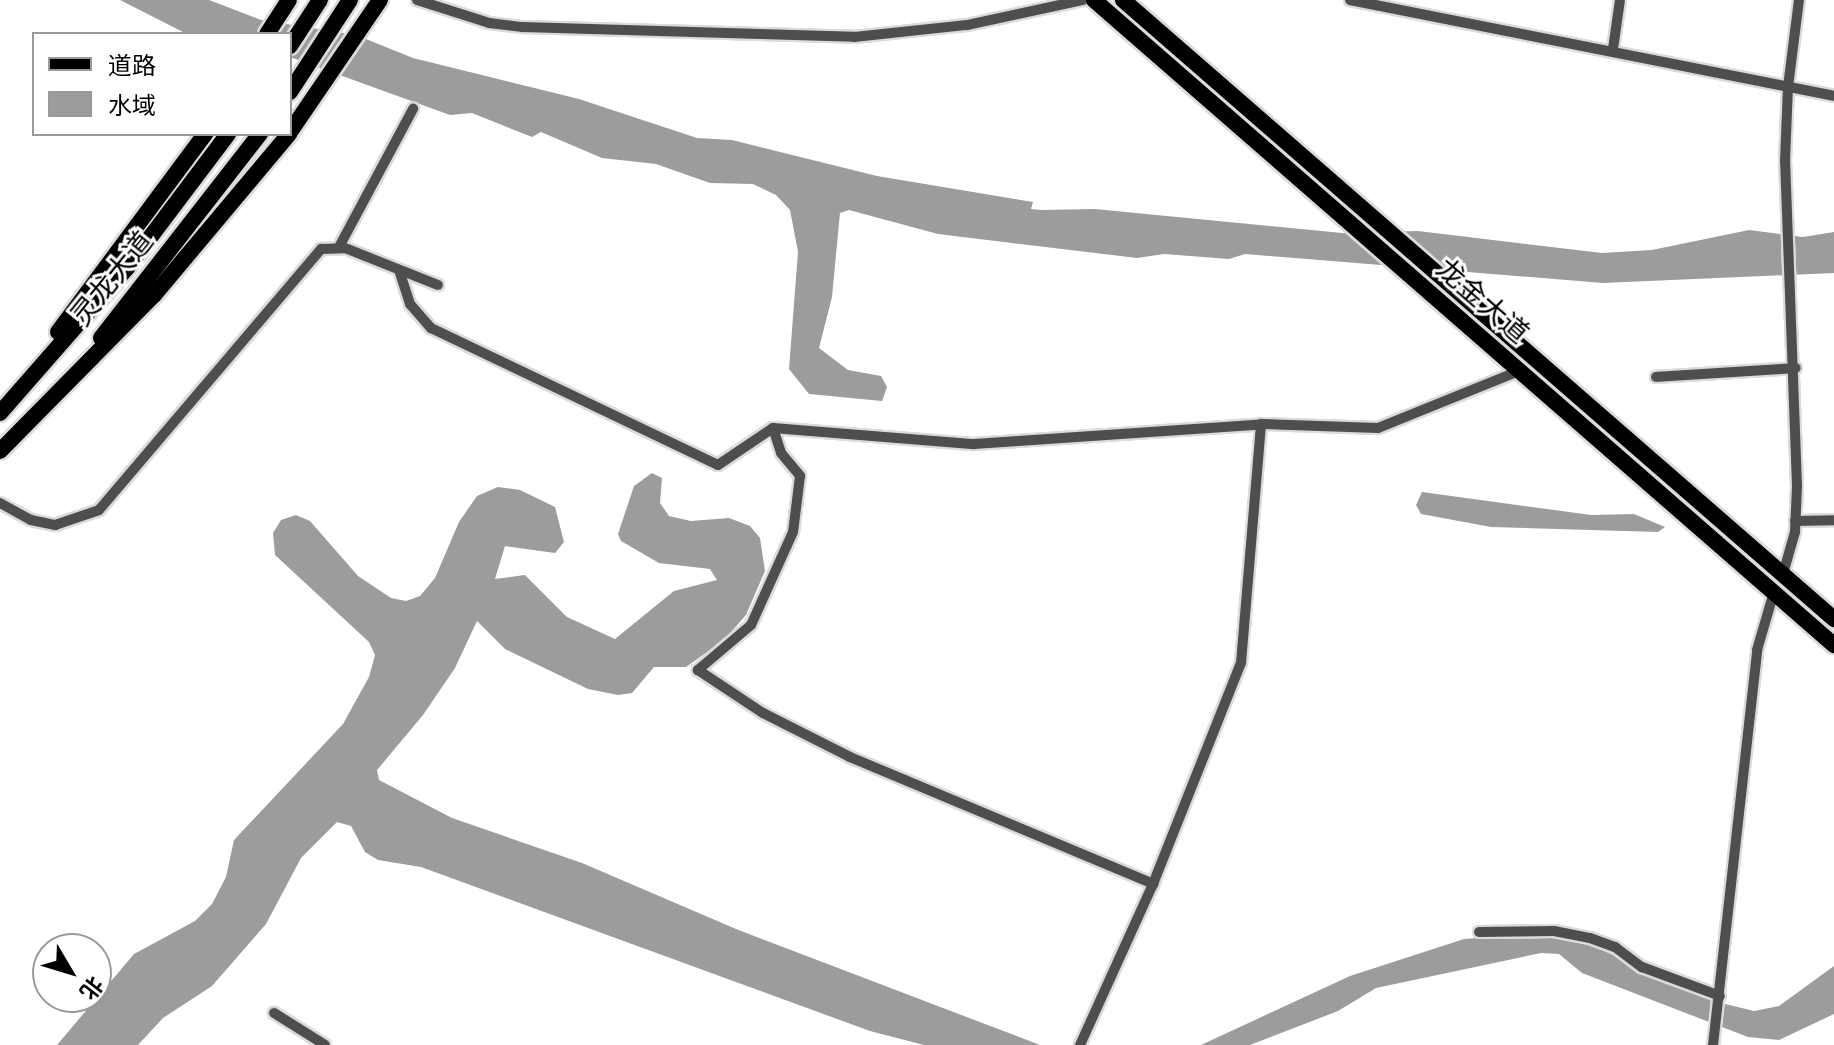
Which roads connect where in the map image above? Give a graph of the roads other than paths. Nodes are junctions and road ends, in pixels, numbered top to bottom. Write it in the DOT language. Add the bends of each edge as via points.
graph roads {
  1 [pos="289,0"];
  2 [pos="320,0"];
  3 [pos="350,0"];
  4 [pos="380,0"];
  5 [pos="417,0"];
  6 [pos="1083,0"];
  7 [pos="1094,0"];
  8 [pos="1123,0"];
  9 [pos="1350,0"];
  10 [pos="1620,0"];
  11 [pos="1799,0"];
  12 [pos="268,32"];
  13 [pos="292,43"];
  14 [pos="1613,49"];
  15 [pos="1788,87"];
  16 [pos="292,89"];
  17 [pos="1834,96"];
  18 [pos="413,109"];
  19 [pos="292,129"];
  20 [pos="204,136"];
  21 [pos="226,136"];
  22 [pos="287,136"];
  23 [pos="256,139"];
  24 [pos="339,247"];
  25 [pos="399,270"];
  26 [pos="438,285"];
  27 [pos="1796,368"];
  28 [pos="1519,371"];
  29 [pos="1656,377"];
  30 [pos="0,412"];
  31 [pos="1261,424"];
  32 [pos="773,428"];
  33 [pos="0,451"];
  34 [pos="0,503"];
  35 [pos="1834,520"];
  36 [pos="1795,521"];
  37 [pos="1783,574"];
  38 [pos="1774,592"];
  39 [pos="1834,619"];
  40 [pos="1834,645"];
  41 [pos="1153,884"];
  42 [pos="1479,932"];
  43 [pos="1720,999"];
  44 [pos="274,1013"];
  45 [pos="1714,1040"];
  46 [pos="325,1045"];
  47 [pos="1080,1045"];
  1 -- 12 [label="main road"];
  2 -- 13 [label="main road"];
  3 -- 16 [label="main road"];
  4 -- 19 [label="main road"];
  5 -- 6 [label="street" via="489,23 535,28 854,37 967,25"];
  7 -- 28 [label="main road, 龙金大道"];
  8 -- 37 [label="main road, 龙金大道"];
  9 -- 14 [label="street"];
  10 -- 14 [label="street"];
  11 -- 15 [label="street"];
  14 -- 15 [label="street"];
  15 -- 17 [label="street"];
  15 -- 27 [label="street" via="1785,161"];
  18 -- 24 [label="street"];
  20 -- 30 [label="main road"];
  21 -- 30 [label="main road, 灵龙大道" via="127,268"];
  22 -- 33 [label="main road" via="127,325"];
  23 -- 33 [label="main road, 灵龙大道" via="146,284"];
  24 -- 25 [label="street"];
  24 -- 34 [label="street" via="311,256 99,510 55,525 31,520"];
  25 -- 26 [label="street"];
  25 -- 32 [label="street" via="410,304 431,328 708,462 727,462 763,430"];
  27 -- 29 [label="street"];
  27 -- 36 [label="street"];
  28 -- 31 [label="street" via="1384,427"];
  28 -- 38 [label="main road, 龙金大道"];
  31 -- 32 [label="street" via="974,444"];
  31 -- 41 [label="street" via="1244,651"];
  32 -- 41 [label="street" via="781,453 800,476 793,532 751,625 698,670 763,713 850,757"];
  35 -- 36 [label="street"];
  36 -- 37 [label="street"];
  37 -- 39 [label="main road, 龙金大道"];
  38 -- 40 [label="main road, 龙金大道"];
  38 -- 43 [label="street" via="1757,650"];
  41 -- 47 [label="street"];
  42 -- 43 [label="street" via="1554,931 1590,938 1615,947 1642,967"];
  43 -- 45 [label="street"];
  44 -- 46 [label="street"];
}
